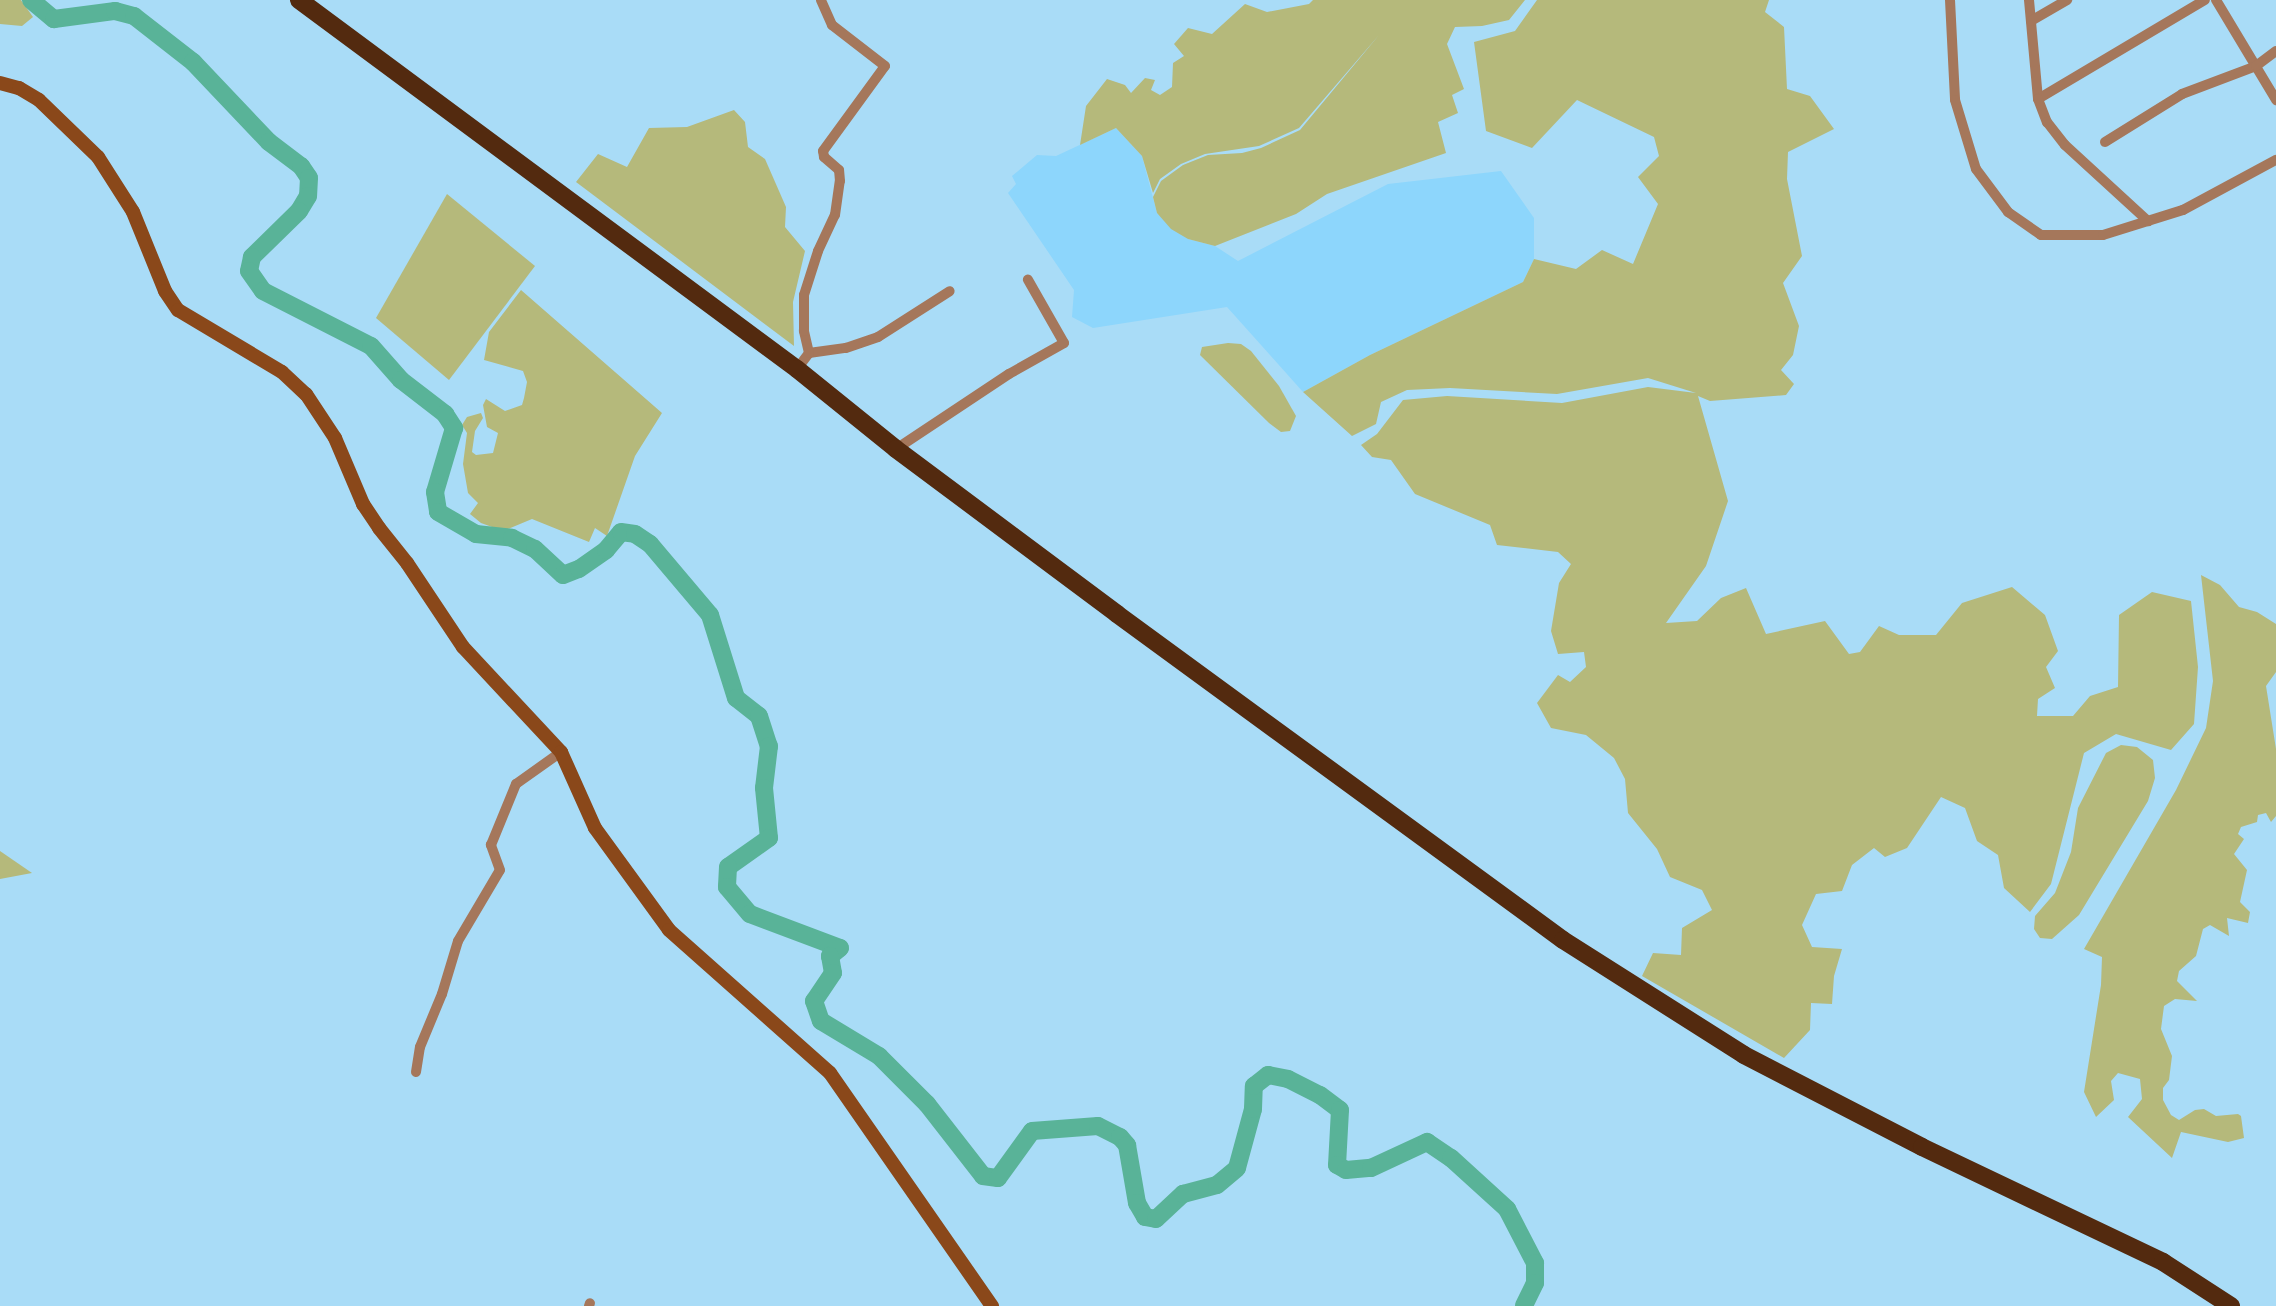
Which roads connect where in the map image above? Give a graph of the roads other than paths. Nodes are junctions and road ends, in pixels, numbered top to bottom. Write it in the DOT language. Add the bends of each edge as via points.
graph roads {
  1 [pos="299,0"];
  2 [pos="821,0"];
  3 [pos="1950,0"];
  4 [pos="2029,0"];
  5 [pos="2067,0"];
  6 [pos="2205,0"];
  7 [pos="2216,0"];
  8 [pos="2031,21"];
  9 [pos="2276,51"];
  10 [pos="2256,66"];
  11 [pos="0,83"];
  12 [pos="2038,99"];
  13 [pos="2276,100"];
  14 [pos="2105,142"];
  15 [pos="2276,160"];
  16 [pos="2148,221"];
  17 [pos="1028,280"];
  18 [pos="950,291"];
  19 [pos="809,353"];
  20 [pos="797,369"];
  21 [pos="896,449"];
  22 [pos="561,752"];
  23 [pos="416,1072"];
  24 [pos="992,1306"];
  25 [pos="2231,1306"];
  1 -- 20 [label="highway"];
  2 -- 19 [label="street" via="832,25 885,66 823,151 841,175 835,215 804,295"];
  3 -- 16 [label="street" via="1961,129 1976,169 2008,212 2041,235 2103,235"];
  4 -- 8 [label="street"];
  5 -- 8 [label="street"];
  6 -- 12 [label="street"];
  7 -- 10 [label="street"];
  8 -- 12 [label="street"];
  9 -- 10 [label="street"];
  10 -- 13 [label="street"];
  10 -- 14 [label="street" via="2182,94"];
  11 -- 22 [label="main road" via="39,100 98,157 133,212 178,310 282,372 306,394 335,438 363,504 463,647"];
  12 -- 16 [label="street" via="2065,145"];
  15 -- 16 [label="street" via="2196,204"];
  17 -- 21 [label="street" via="1064,343"];
  18 -- 19 [label="street" via="878,337"];
  19 -- 20 [label="street"];
  20 -- 21 [label="highway"];
  21 -- 25 [label="highway" via="1469,874 1642,994 1843,1108 2163,1262"];
  22 -- 23 [label="street" via="516,784 491,845 500,870 458,941"];
  22 -- 24 [label="main road" via="595,828 669,930 830,1073"];
}
